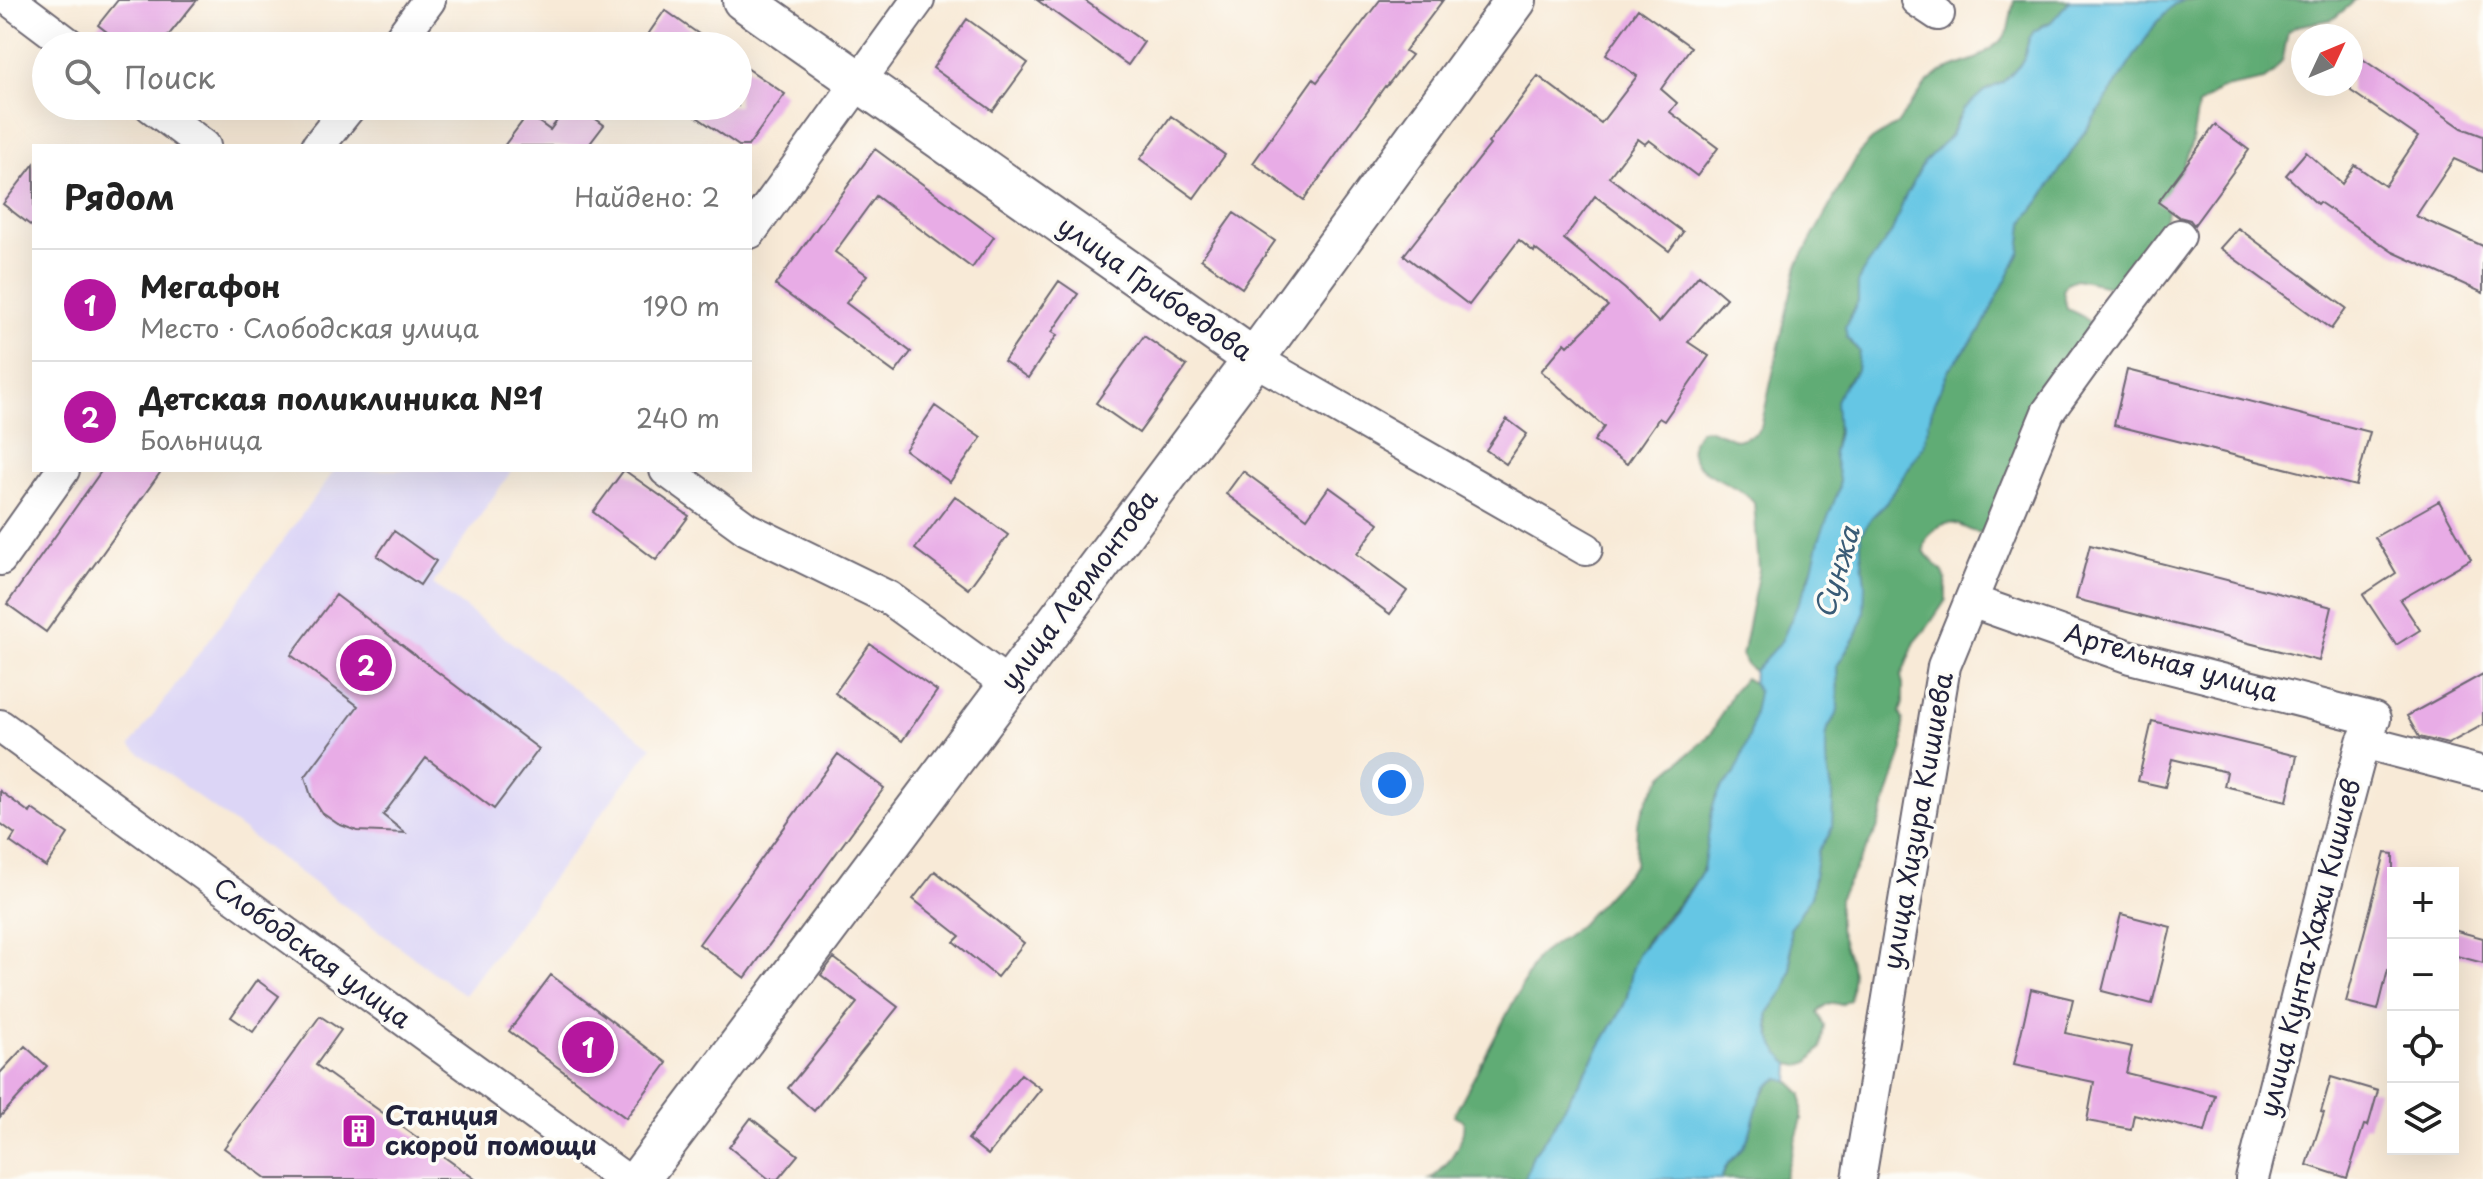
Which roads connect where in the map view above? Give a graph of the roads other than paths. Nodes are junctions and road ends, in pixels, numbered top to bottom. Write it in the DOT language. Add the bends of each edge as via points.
graph roads {
  1 [pos="10,0"];
  2 [pos="429,0"];
  3 [pos="743,0"];
  4 [pos="918,0"];
  5 [pos="1516,0"];
  6 [pos="52,32"];
  7 [pos="405,32"];
  8 [pos="859,81"];
  9 [pos="170,120"];
  10 [pos="339,120"];
  11 [pos="201,144"];
  12 [pos="320,144"];
  13 [pos="752,229"];
  14 [pos="2179,236"];
  15 [pos="1254,359"];
  16 [pos="62,472"];
  17 [pos="669,472"];
  18 [pos="1586,549"];
  19 [pos="0,559"];
  20 [pos="1971,601"];
  21 [pos="1008,684"];
  22 [pos="0,726"];
  23 [pos="2368,731"];
  24 [pos="2483,773"];
  25 [pos="624,1179"];
  26 [pos="639,1179"];
  27 [pos="1859,1179"];
  28 [pos="2252,1179"];
  1 -- 6 [label="street"];
  2 -- 7 [label="street"];
  3 -- 8 [label="street, улица Грибоедова"];
  4 -- 8 [label="street"];
  5 -- 15 [label="street, улица Лермонтова"];
  8 -- 13 [label="street"];
  8 -- 15 [label="street, улица Грибоедова"];
  9 -- 11 [label="street"];
  10 -- 12 [label="street"];
  14 -- 20 [label="street, улица Хизира Кишиева" via="2048,412"];
  15 -- 18 [label="street, улица Грибоедова"];
  15 -- 21 [label="street, улица Лермонтова"];
  16 -- 19 [label="street"];
  17 -- 21 [label="street" via="747,529 889,598"];
  20 -- 23 [label="street, Артельная улица"];
  20 -- 27 [label="street, улица Хизира Кишиева" via="1941,679"];
  21 -- 26 [label="street, улица Лермонтова"];
  22 -- 25 [label="street, Слободская улица"];
  23 -- 24 [label="street, Артельная улица"];
  23 -- 28 [label="street, улица Кунта-Хажи Кишиев"];
}
